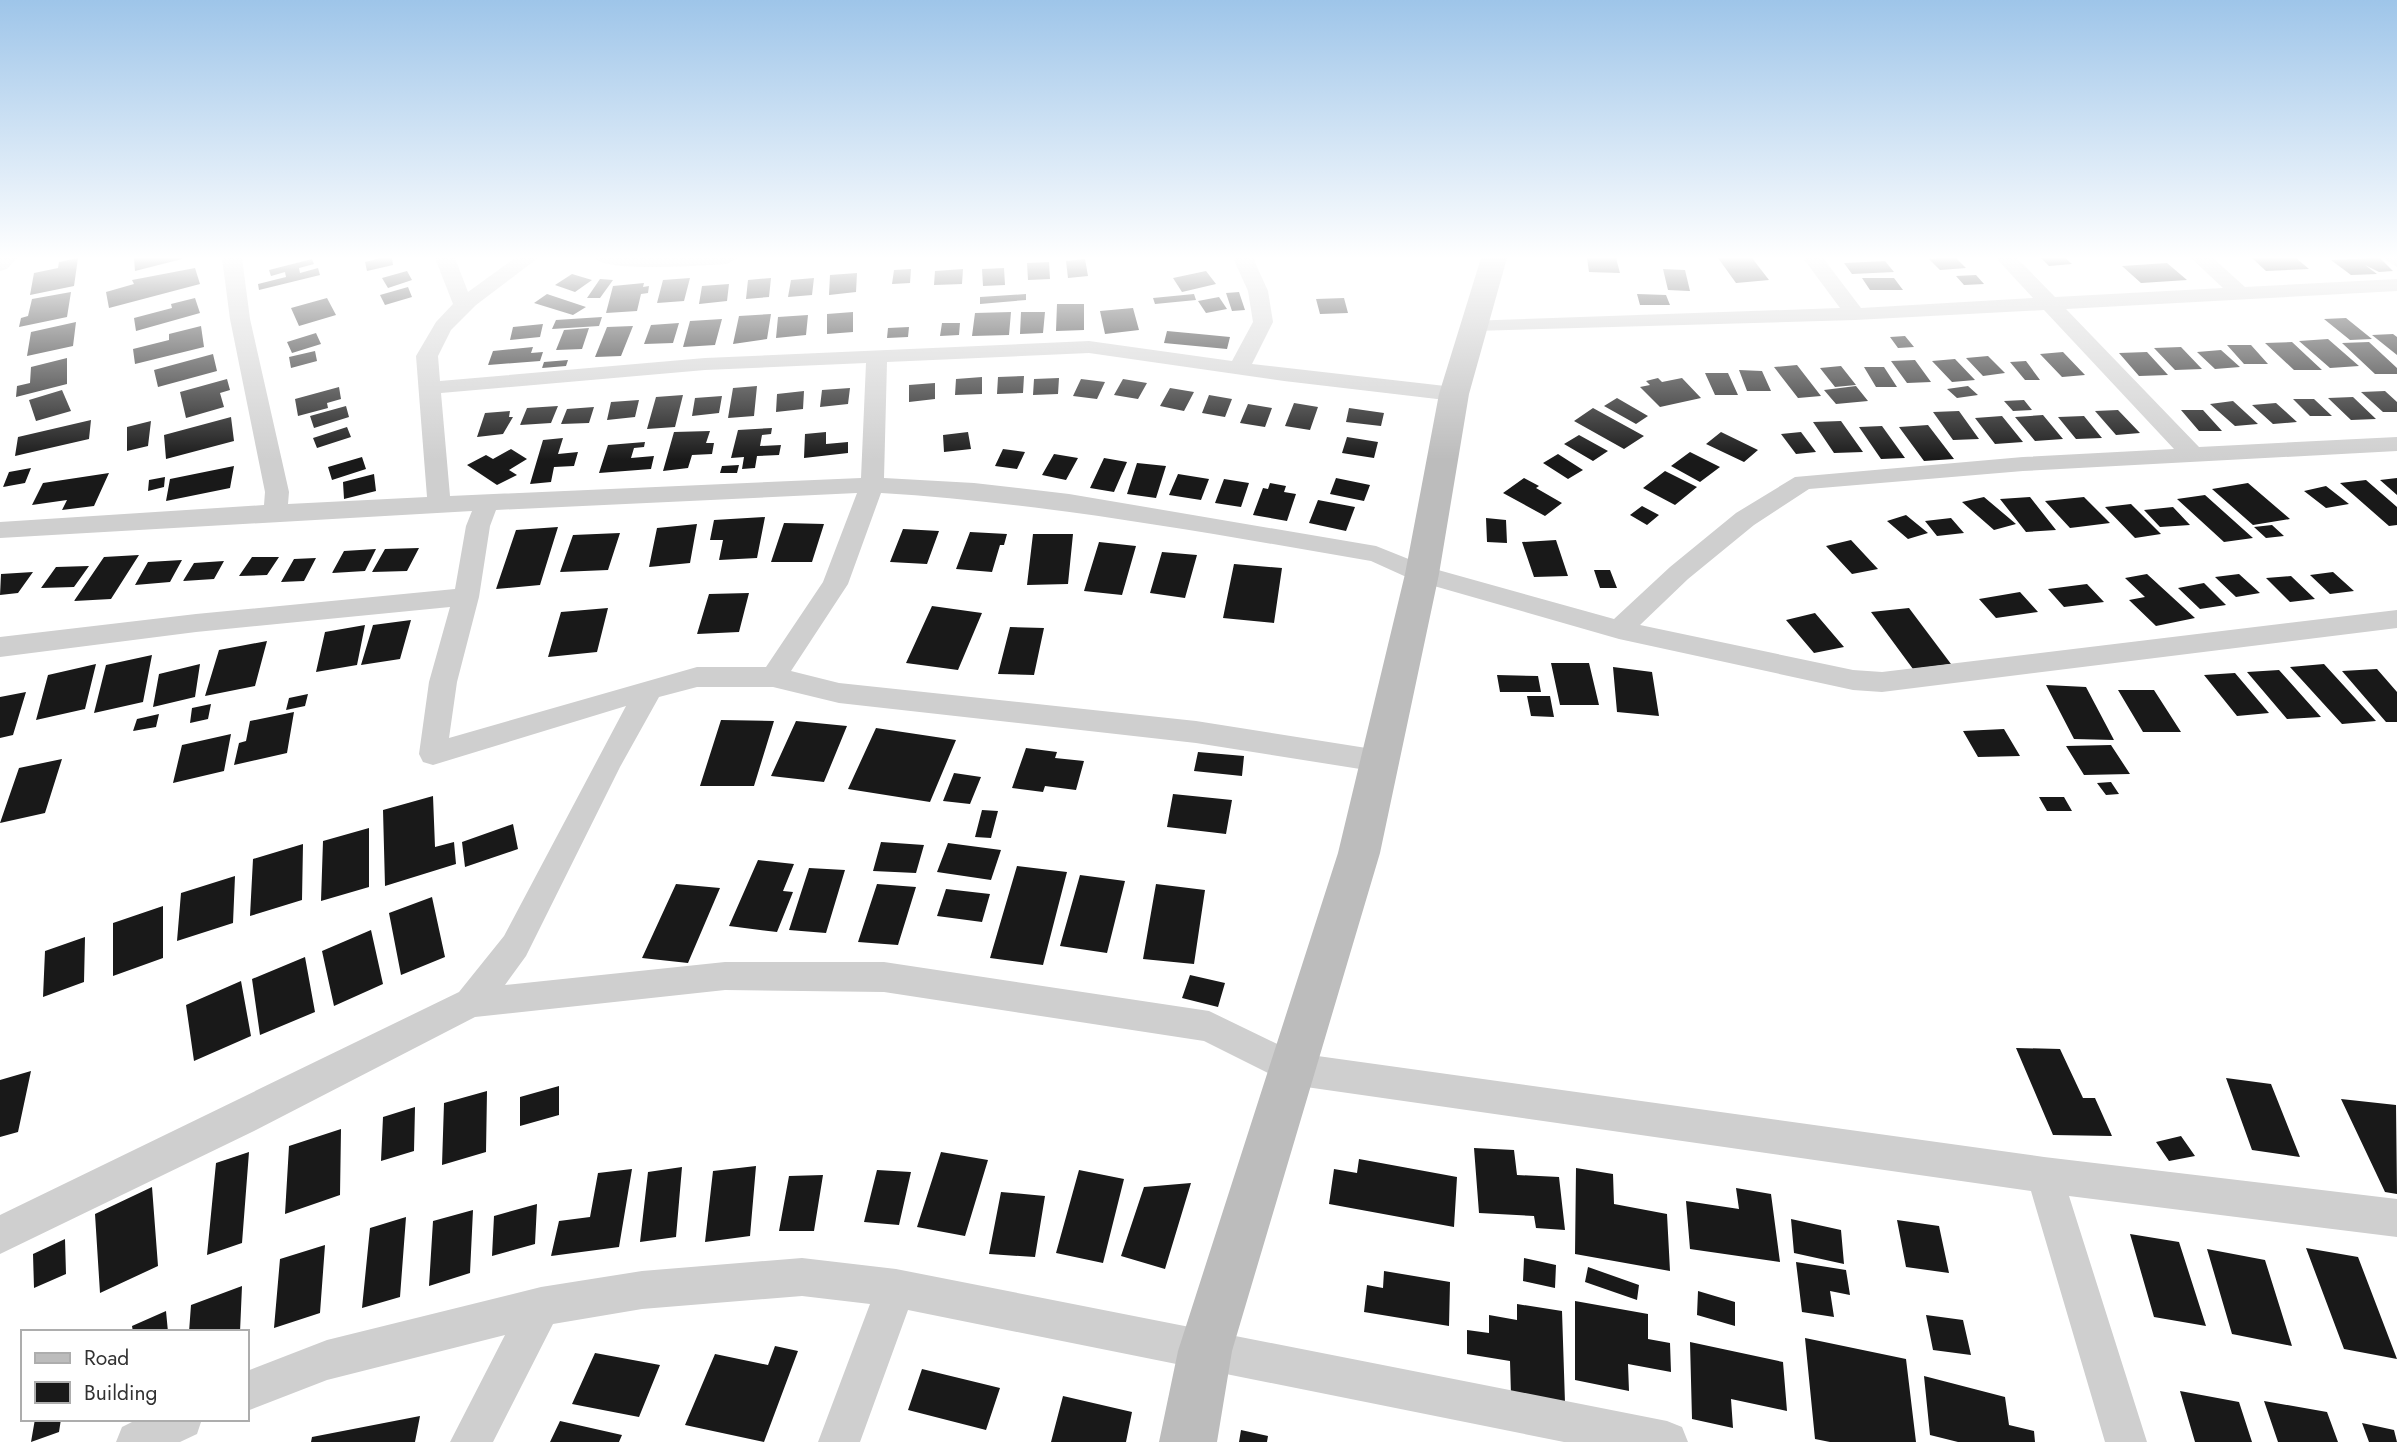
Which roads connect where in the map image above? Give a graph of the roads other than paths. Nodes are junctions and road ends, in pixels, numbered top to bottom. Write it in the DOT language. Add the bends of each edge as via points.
graph roads {
  1 [pos="241,325"];
  2 [pos="443,325"];
  3 [pos="1261,325"];
  4 [pos="1474,325"];
  5 [pos="2070,325"];
  6 [pos="877,355"];
  7 [pos="1239,368"];
  8 [pos="429,388"];
  9 [pos="1454,394"];
  10 [pos="2397,444"];
  11 [pos="2194,456"];
  12 [pos="872,485"];
  13 [pos="487,502"];
  14 [pos="439,504"];
  15 [pos="276,512"];
  16 [pos="0,530"];
  17 [pos="1422,574"];
  18 [pos="466,597"];
  19 [pos="2397,619"];
  20 [pos="1619,631"];
  21 [pos="0,647"];
  22 [pos="773,677"];
  23 [pos="649,691"];
  24 [pos="1379,761"];
  25 [pos="471,1003"];
  26 [pos="1292,1069"];
  27 [pos="2044,1175"];
  28 [pos="2397,1218"];
  29 [pos="0,1235"];
  30 [pos="896,1288"];
  31 [pos="541,1306"];
  32 [pos="1205,1351"];
  33 [pos="248,1391"];
  34 [pos="178,1421"];
  35 [pos="138,1442"];
  36 [pos="471,1442"];
  37 [pos="839,1442"];
  38 [pos="1188,1442"];
  39 [pos="1667,1442"];
  40 [pos="2126,1442"];
  1 -- 15 [label="street" via="277,492"];
  2 -- 8 [label="street" via="427,356"];
  3 -- 7 [label="street"];
  4 -- 9 [label="street"];
  5 -- 11 [label="street"];
  6 -- 7 [label="street" via="1089,347"];
  6 -- 8 [label="street" via="705,364"];
  6 -- 12 [label="street"];
  7 -- 9 [label="street"];
  8 -- 14 [label="street"];
  9 -- 17 [label="street"];
  10 -- 11 [label="street"];
  11 -- 20 [label="street" via="1803,482 1745,519"];
  12 -- 13 [label="street"];
  12 -- 17 [label="street" via="974,491 1212,525 1376,554"];
  12 -- 22 [label="street" via="835,584"];
  13 -- 14 [label="street"];
  13 -- 18 [label="street" via="478,526"];
  14 -- 15 [label="street"];
  15 -- 16 [label="street"];
  17 -- 20 [label="street"];
  17 -- 24 [label="street"];
  18 -- 21 [label="street"];
  18 -- 23 [label="street" via="443,682 433,754"];
  19 -- 20 [label="street" via="1882,682 1853,680"];
  22 -- 23 [label="street" via="697,677"];
  22 -- 24 [label="street" via="839,693 1196,732"];
  23 -- 25 [label="street" via="515,946"];
  24 -- 26 [label="street" via="1359,853"];
  25 -- 26 [label="street" via="725,976 884,977 1209,1026"];
  25 -- 29 [label="street"];
  26 -- 27 [label="street"];
  26 -- 32 [label="street"];
  27 -- 28 [label="street"];
  27 -- 40 [label="street"];
  30 -- 31 [label="street" via="802,1276 642,1290"];
  30 -- 32 [label="street"];
  30 -- 37 [label="street"];
  31 -- 33 [label="street" via="327,1360"];
  31 -- 36 [label="street"];
  32 -- 38 [label="street"];
  32 -- 39 [label="street"];
  34 -- 35 [label="street"];
}
